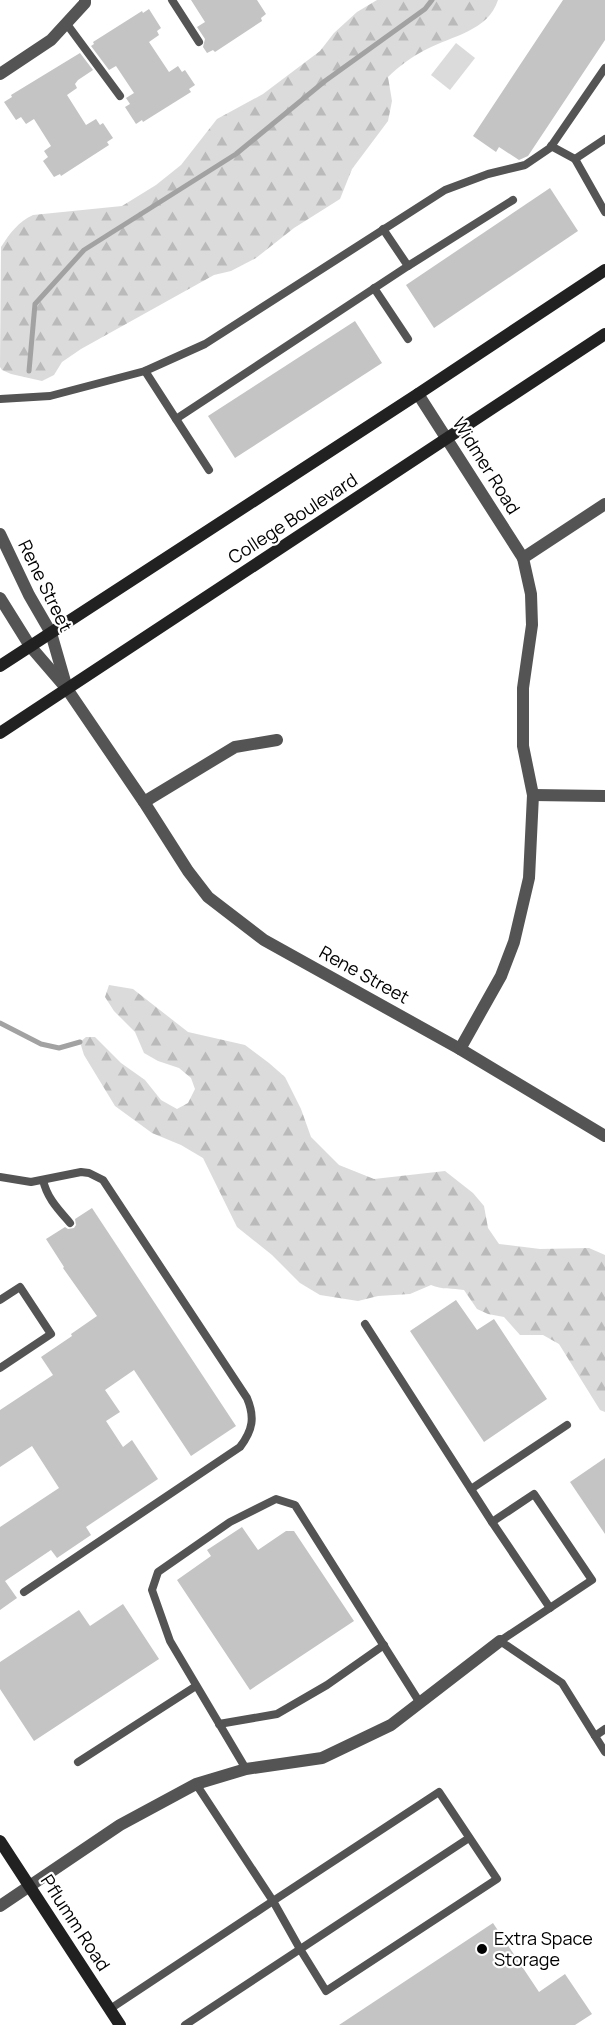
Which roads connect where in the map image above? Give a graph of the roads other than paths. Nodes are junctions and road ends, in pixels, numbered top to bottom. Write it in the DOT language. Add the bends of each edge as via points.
graph roads {
  1 [pos="85,0"];
  2 [pos="172,0"];
  3 [pos="66,23"];
  4 [pos="199,42"];
  5 [pos="605,68"];
  6 [pos="0,74"];
  7 [pos="120,96"];
  8 [pos="605,139"];
  9 [pos="551,146"];
  10 [pos="575,159"];
  11 [pos="513,200"];
  12 [pos="605,212"];
  13 [pos="383,230"];
  14 [pos="408,266"];
  15 [pos="605,270"];
  16 [pos="374,288"];
  17 [pos="605,334"];
  18 [pos="408,339"];
  19 [pos="145,371"];
  20 [pos="418,394"];
  21 [pos="0,399"];
  22 [pos="176,419"];
  23 [pos="448,438"];
  24 [pos="209,470"];
  25 [pos="605,504"];
  26 [pos="0,534"];
  27 [pos="523,558"];
  28 [pos="0,598"];
  29 [pos="51,633"];
  30 [pos="30,646"];
  31 [pos="0,666"];
  32 [pos="67,688"];
  33 [pos="0,733"];
  34 [pos="277,740"];
  35 [pos="533,795"];
  36 [pos="605,796"];
  37 [pos="144,802"];
  38 [pos="460,1049"];
  39 [pos="605,1136"];
  40 [pos="0,1177"];
  41 [pos="43,1180"];
  42 [pos="70,1223"];
  43 [pos="0,1300"];
  44 [pos="365,1324"];
  45 [pos="0,1368"];
  46 [pos="567,1425"];
  47 [pos="471,1489"];
  48 [pos="492,1522"];
  49 [pos="24,1592"];
  50 [pos="550,1608"];
  51 [pos="500,1641"];
  52 [pos="384,1645"];
  53 [pos="196,1686"];
  54 [pos="420,1703"];
  55 [pos="219,1724"];
  56 [pos="605,1729"];
  57 [pos="595,1736"];
  58 [pos="605,1752"];
  59 [pos="78,1762"];
  60 [pos="246,1769"];
  61 [pos="196,1784"];
  62 [pos="469,1838"];
  63 [pos="0,1841"];
  64 [pos="29,1887"];
  65 [pos="273,1901"];
  66 [pos="0,1906"];
  67 [pos="300,1949"];
  68 [pos="110,2009"];
  69 [pos="120,2025"];
  70 [pos="185,2025"];
  1 -- 3 [label="street"];
  2 -- 4 [label="lane"];
  3 -- 6 [label="street" via="51,39"];
  3 -- 7 [label="lane"];
  5 -- 9 [label="lane"];
  8 -- 10 [label="lane"];
  9 -- 10 [label="lane"];
  9 -- 13 [label="lane" via="525,165 445,190"];
  10 -- 12 [label="lane"];
  11 -- 14 [label="lane"];
  13 -- 14 [label="lane"];
  13 -- 19 [label="lane" via="204,344"];
  14 -- 16 [label="lane"];
  15 -- 20 [label="main road, College Boulevard"];
  16 -- 18 [label="lane"];
  16 -- 22 [label="lane"];
  17 -- 23 [label="main road, College Boulevard"];
  19 -- 21 [label="lane" via="50,396"];
  19 -- 22 [label="lane"];
  20 -- 23 [label="street, Widmer Road"];
  20 -- 29 [label="main road, College Boulevard"];
  22 -- 24 [label="lane"];
  23 -- 27 [label="street, Widmer Road"];
  23 -- 32 [label="main road, College Boulevard"];
  25 -- 27 [label="street"];
  26 -- 29 [label="street, Rene Street"];
  27 -- 35 [label="street, Widmer Road" via="531,594 532,625 523,688 524,746"];
  28 -- 30 [label="street, Rene Street"];
  29 -- 30 [label="main road, College Boulevard"];
  29 -- 32 [label="street, Rene Street"];
  30 -- 31 [label="main road, College Boulevard"];
  30 -- 32 [label="street, Rene Street"];
  32 -- 33 [label="main road, College Boulevard"];
  32 -- 37 [label="street, Rene Street"];
  34 -- 37 [label="street" via="235,747"];
  35 -- 36 [label="street"];
  35 -- 38 [label="street, Widmer Road" via="529,878 514,942 501,976"];
  37 -- 38 [label="street, Rene Street" via="208,897 234,918 264,940"];
  38 -- 39 [label="street, Rene Street"];
  40 -- 41 [label="lane"];
  41 -- 42 [label="lane" via="54,1204"];
  41 -- 49 [label="lane" via="81,1172 103,1180 247,1398 253,1426 240,1447"];
  43 -- 45 [label="lane" via="20,1287 51,1334"];
  44 -- 47 [label="lane"];
  46 -- 47 [label="lane"];
  47 -- 48 [label="lane"];
  48 -- 50 [label="lane"];
  48 -- 50 [label="lane" via="534,1494 592,1580"];
  50 -- 51 [label="lane"];
  51 -- 54 [label="street"];
  51 -- 57 [label="lane" via="562,1683"];
  52 -- 53 [label="lane" via="294,1505 276,1498 230,1522 158,1572 152,1590 170,1641"];
  52 -- 54 [label="lane"];
  52 -- 55 [label="lane" via="277,1714"];
  53 -- 55 [label="lane"];
  53 -- 59 [label="lane"];
  54 -- 60 [label="street" via="391,1725 322,1758"];
  55 -- 60 [label="lane"];
  56 -- 57 [label="lane"];
  57 -- 58 [label="lane"];
  60 -- 61 [label="street"];
  61 -- 64 [label="street" via="120,1826"];
  61 -- 65 [label="lane"];
  62 -- 65 [label="lane" via="439,1792"];
  62 -- 67 [label="lane"];
  62 -- 67 [label="lane" via="497,1878 326,1991"];
  63 -- 64 [label="main road, Pflumm Road"];
  64 -- 66 [label="street"];
  64 -- 68 [label="main road, Pflumm Road"];
  65 -- 67 [label="lane"];
  65 -- 68 [label="lane"];
  67 -- 70 [label="lane"];
  68 -- 69 [label="main road, Pflumm Road"];
}
